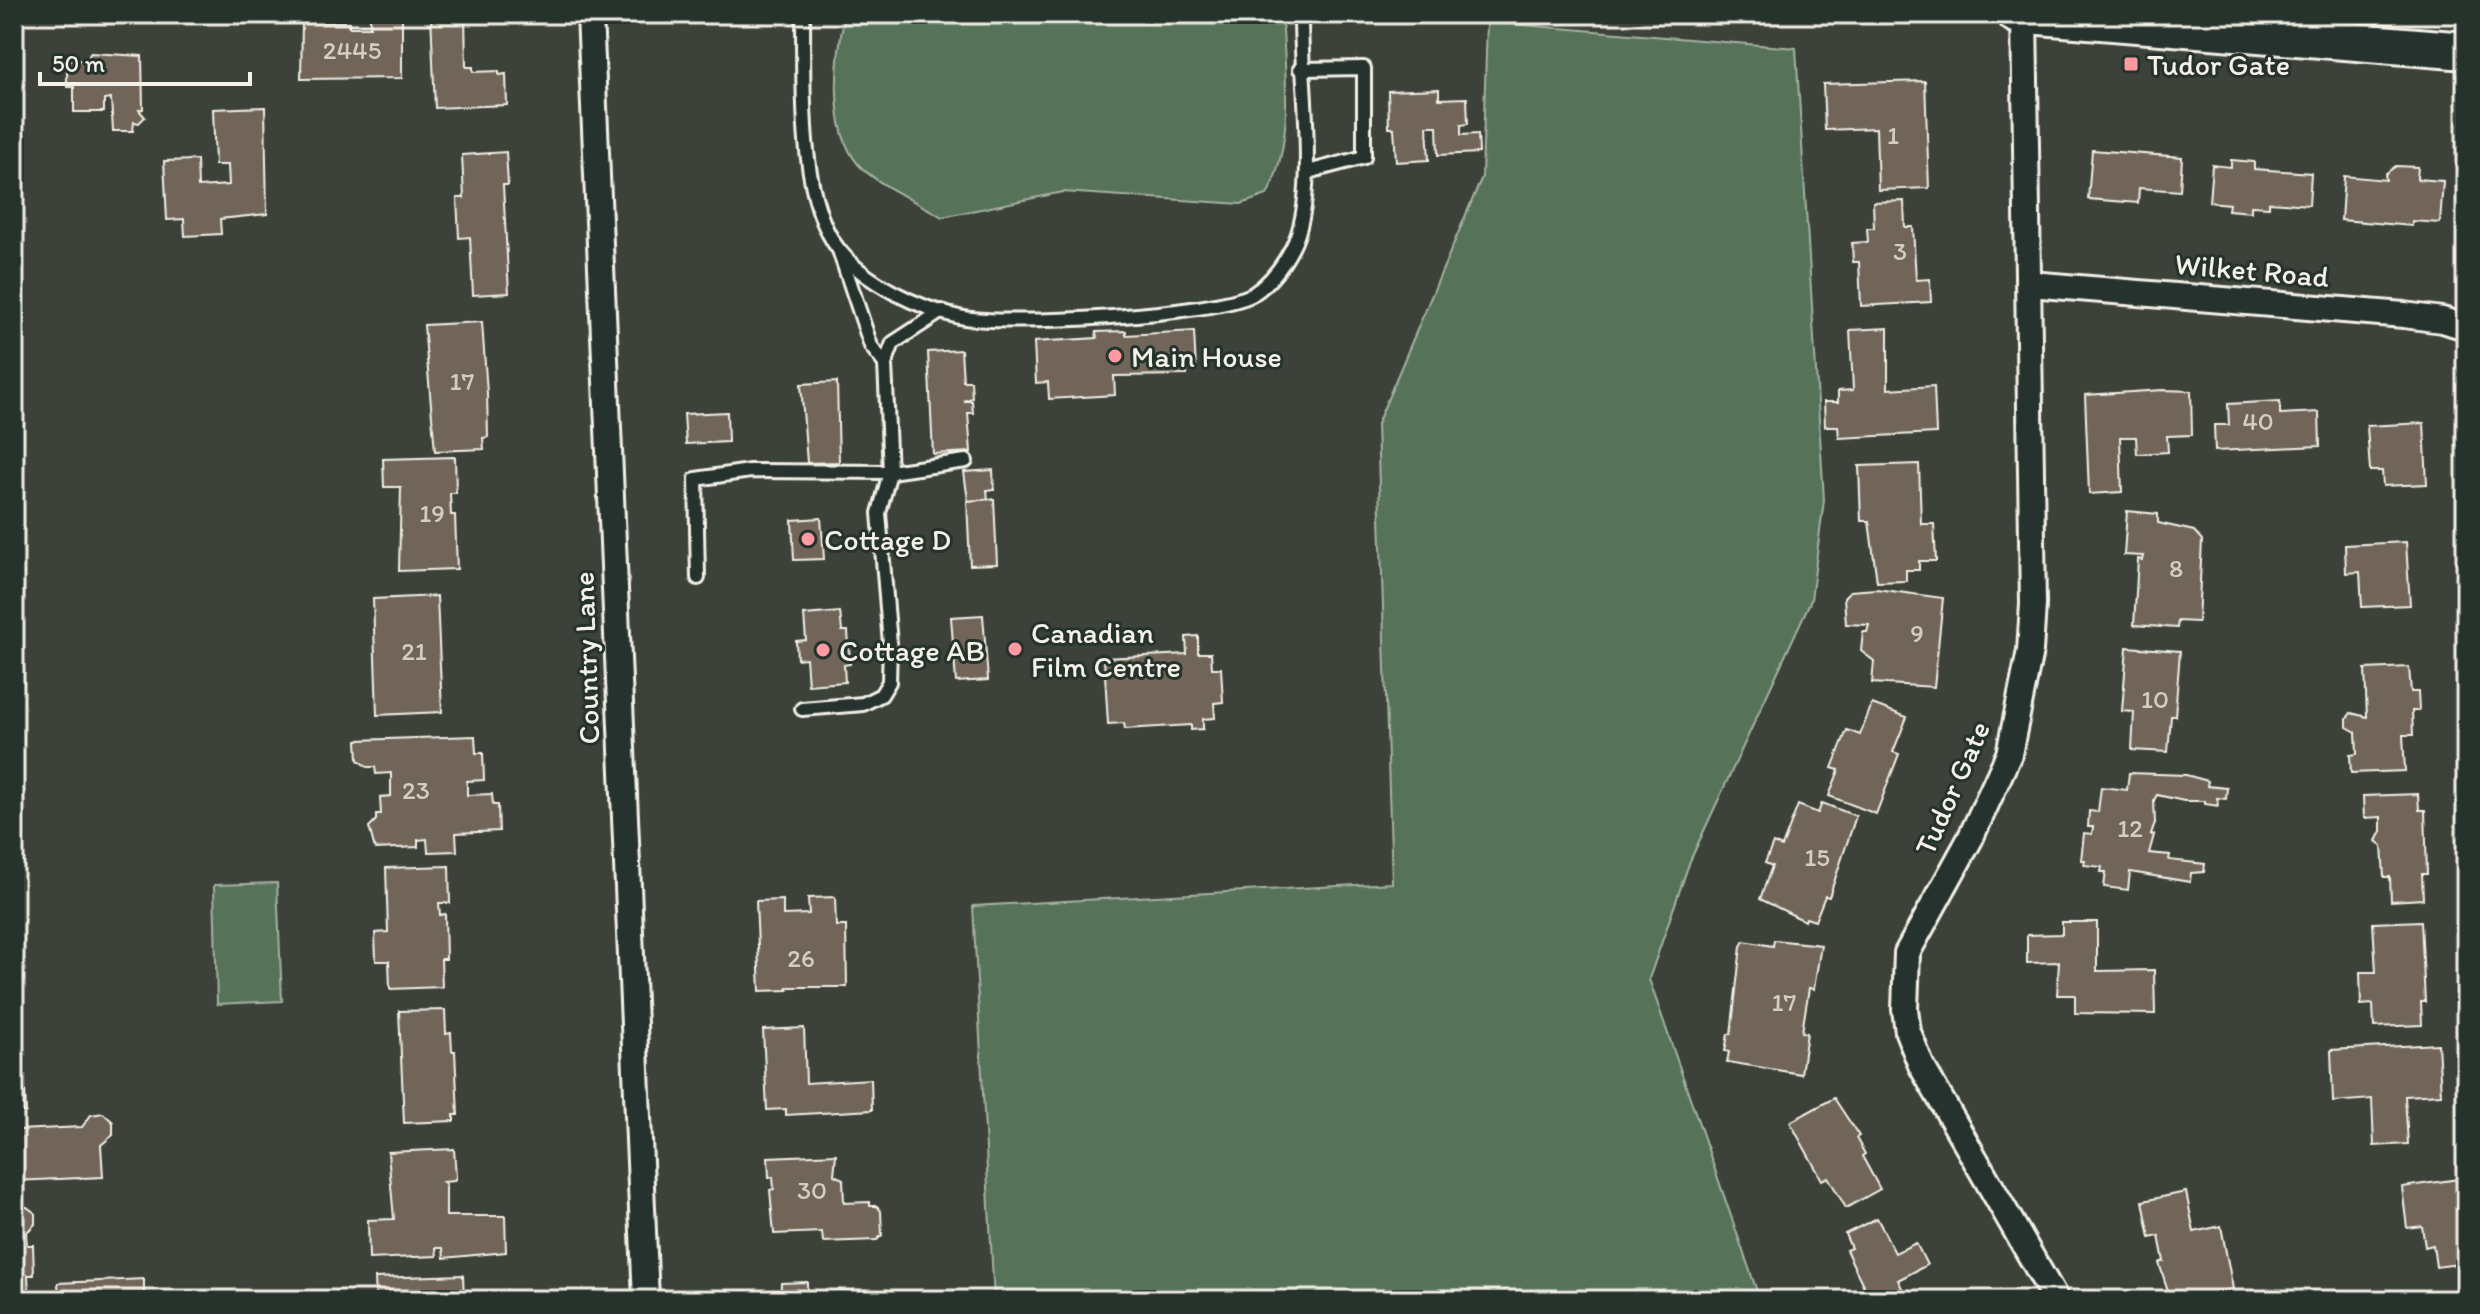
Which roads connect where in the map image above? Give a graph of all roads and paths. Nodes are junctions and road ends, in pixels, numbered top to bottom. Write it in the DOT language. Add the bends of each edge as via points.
graph roads {
  1 [pos="590,14"];
  2 [pos="803,14"];
  3 [pos="1301,14"];
  4 [pos="2016,14"];
  5 [pos="2024,15"];
  6 [pos="2292,25"];
  7 [pos="2466,51"];
  8 [pos="1300,69"];
  9 [pos="1308,172"];
  10 [pos="840,251"];
  11 [pos="2030,284"];
  12 [pos="942,311"];
  13 [pos="2466,327"];
  14 [pos="885,364"];
  15 [pos="966,461"];
  16 [pos="890,472"];
  17 [pos="698,578"];
  18 [pos="802,709"];
  19 [pos="646,1300"];
  20 [pos="2056,1300"];
  1 -- 19 [label="street, Country Lane"];
  2 -- 10 [label="lane" via="810,183"];
  3 -- 8 [label="lane"];
  4 -- 5 [label="main road"];
  5 -- 6 [label="main road"];
  5 -- 11 [label="street, Tudor Gate"];
  6 -- 7 [label="main road"];
  8 -- 9 [label="lane"];
  8 -- 9 [label="lane" via="1364,68 1364,157"];
  9 -- 12 [label="lane" via="1294,245 1268,281 1232,304 1093,317 978,319"];
  10 -- 12 [label="lane" via="885,286"];
  10 -- 14 [label="lane" via="871,346"];
  11 -- 13 [label="street, Wilket Road" via="2404,315"];
  11 -- 20 [label="street, Tudor Gate" via="2033,604 2021,705 2009,754 1907,953 1903,983 1908,1032 1921,1065"];
  12 -- 14 [label="lane" via="893,343"];
  14 -- 16 [label="lane"];
  15 -- 16 [label="lane"];
  16 -- 17 [label="lane" via="750,471 696,479"];
  16 -- 18 [label="lane" via="879,513 889,682 881,695 863,704"];
}
